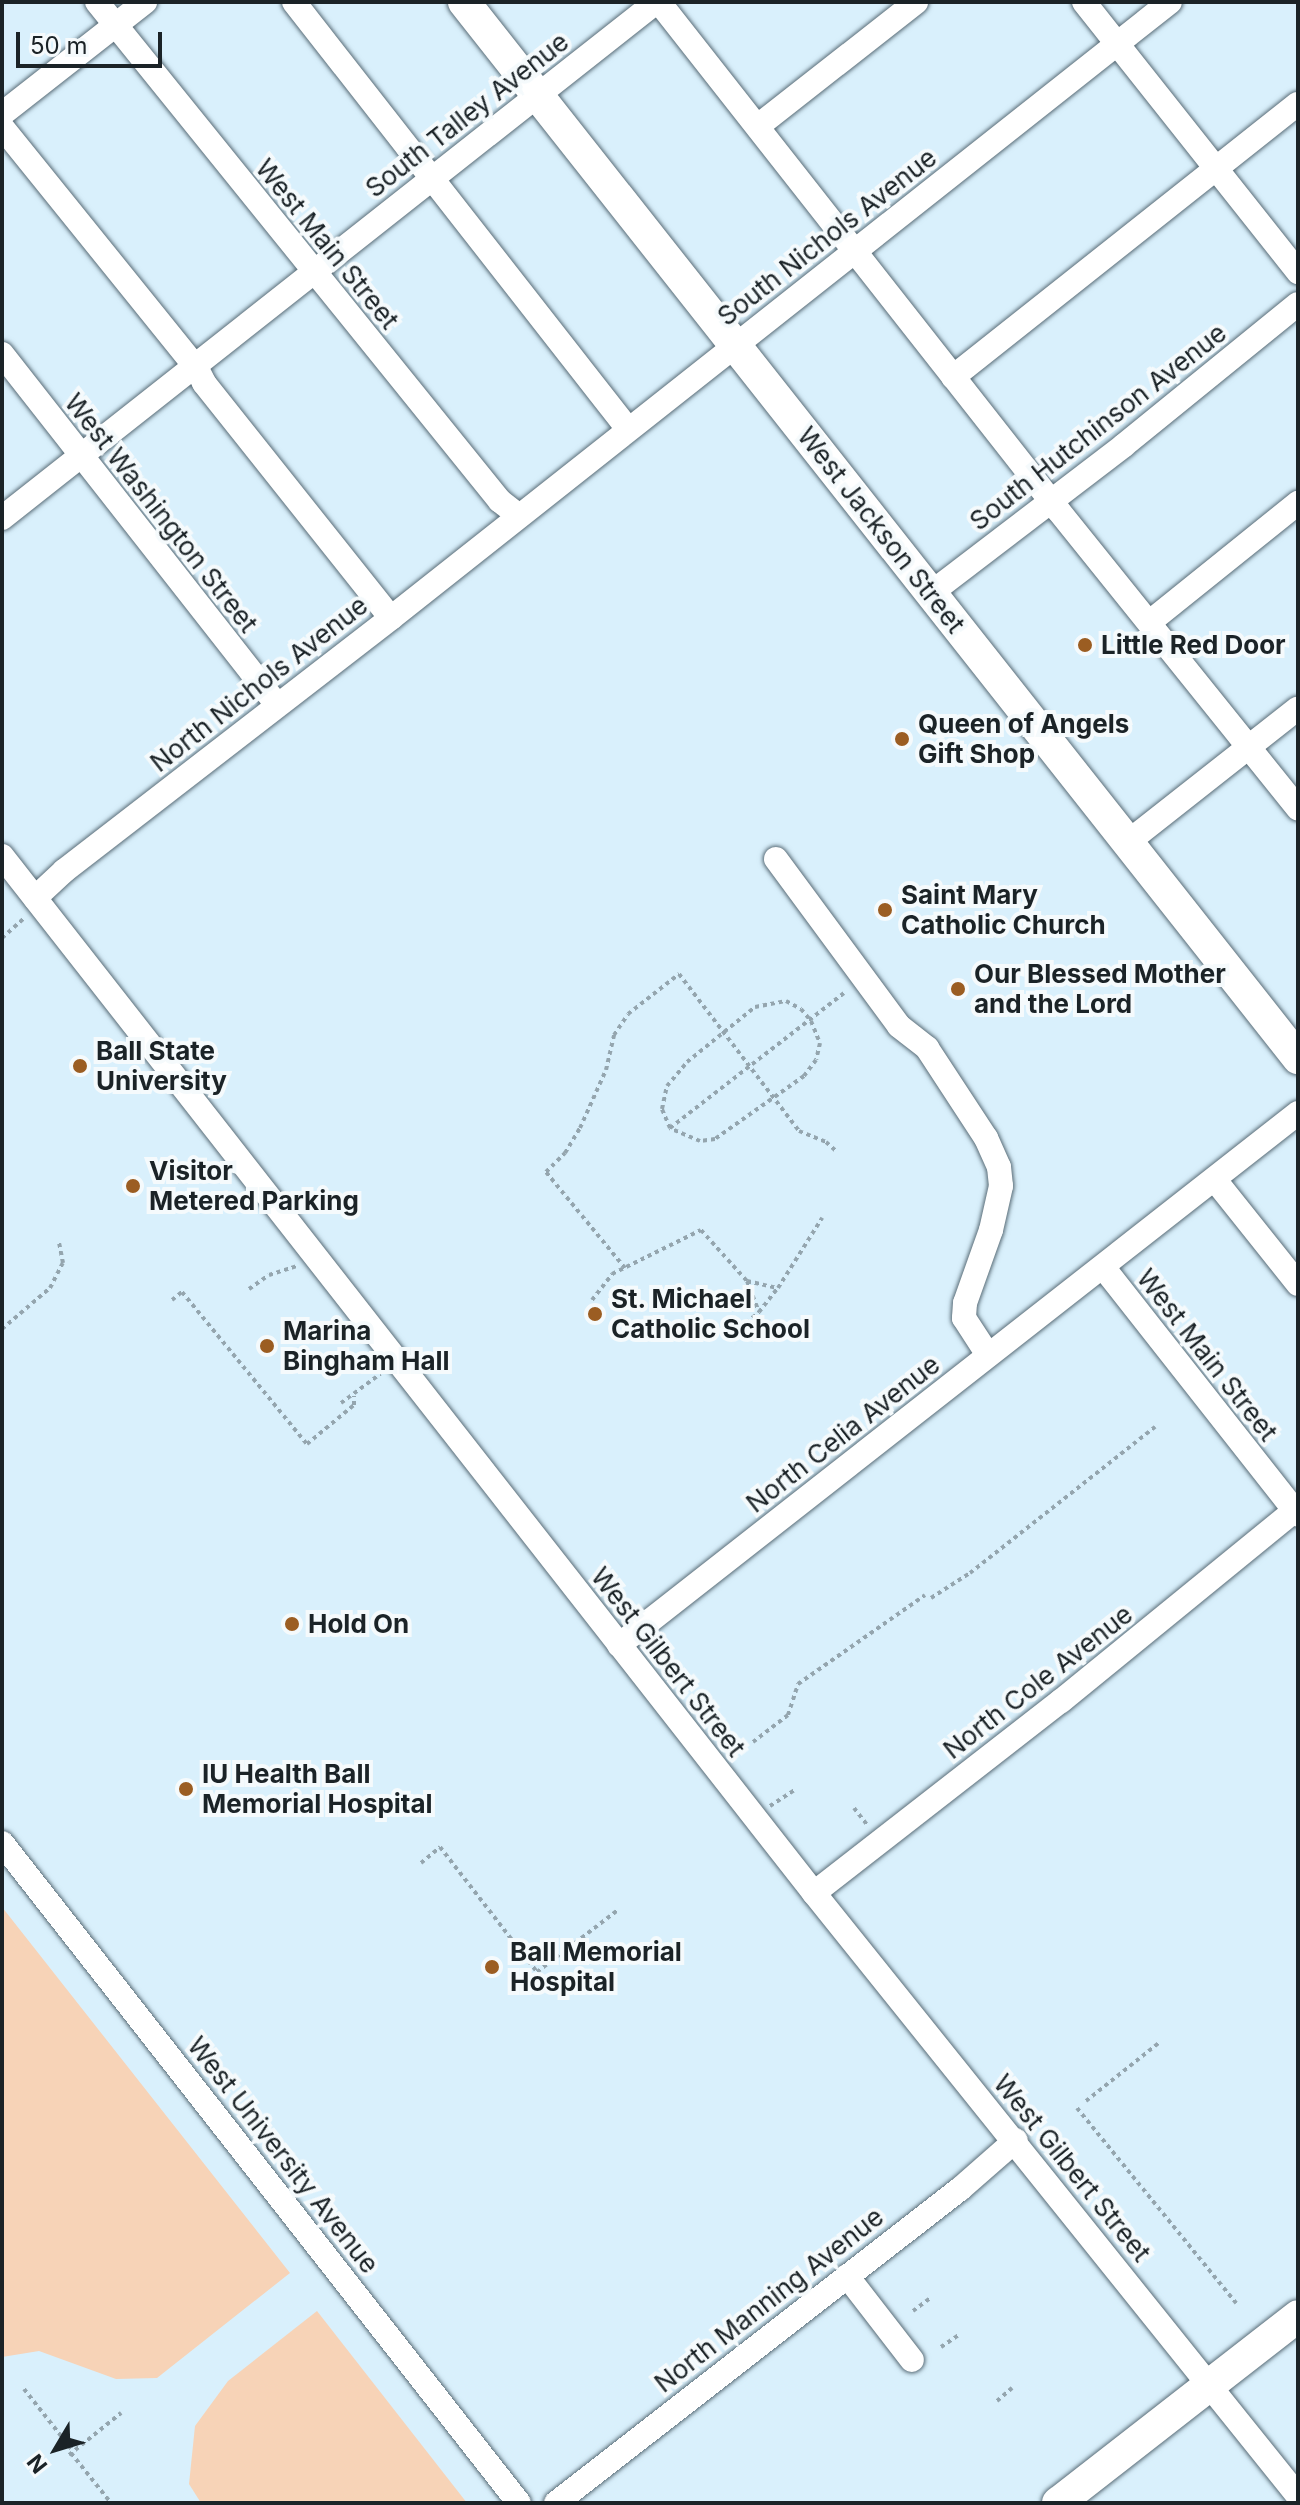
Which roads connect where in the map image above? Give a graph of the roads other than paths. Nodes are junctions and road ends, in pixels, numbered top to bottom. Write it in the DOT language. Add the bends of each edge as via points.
graph roads {
  1 [pos="97,2"];
  2 [pos="145,2"];
  3 [pos="294,2"];
  4 [pos="464,2"];
  5 [pos="658,2"];
  6 [pos="916,2"];
  7 [pos="1084,2"];
  8 [pos="1170,2"];
  9 [pos="115,25"];
  10 [pos="1117,43"];
  11 [pos="537,95"];
  12 [pos="1298,104"];
  13 [pos="2,114"];
  14 [pos="758,126"];
  15 [pos="2,127"];
  16 [pos="1216,168"];
  17 [pos="434,177"];
  18 [pos="854,250"];
  19 [pos="1298,272"];
  20 [pos="313,273"];
  21 [pos="1298,304"];
  22 [pos="735,345"];
  23 [pos="2,354"];
  24 [pos="196,367"];
  25 [pos="953,377"];
  26 [pos="628,429"];
  27 [pos="81,457"];
  28 [pos="1050,499"];
  29 [pos="1298,503"];
  30 [pos="519,516"];
  31 [pos="2,518"];
  32 [pos="931,593"];
  33 [pos="391,618"];
  34 [pos="1151,621"];
  35 [pos="277,705"];
  36 [pos="1298,708"];
  37 [pos="1249,746"];
  38 [pos="1298,808"];
  39 [pos="1128,842"];
  40 [pos="2,856"];
  41 [pos="776,859"];
  42 [pos="35,898"];
  43 [pos="1298,1058"];
  44 [pos="1298,1113"];
  45 [pos="1215,1180"];
  46 [pos="1103,1267"];
  47 [pos="1298,1284"];
  48 [pos="988,1355"];
  49 [pos="1297,1511"];
  50 [pos="619,1645"];
  51 [pos="2,1843"];
  52 [pos="814,1893"];
  53 [pos="1016,2140"];
  54 [pos="847,2276"];
  55 [pos="1298,2316"];
  56 [pos="912,2360"];
  57 [pos="1209,2384"];
  58 [pos="1298,2496"];
  59 [pos="519,2503"];
  60 [pos="556,2503"];
  61 [pos="1058,2503"];
  1 -- 9 [label="street, West Main Street"];
  2 -- 9 [label="street"];
  3 -- 17 [label="street"];
  4 -- 11 [label="main road, West Jackson Street"];
  5 -- 11 [label="street, South Talley Avenue"];
  5 -- 14 [label="street"];
  6 -- 14 [label="street"];
  7 -- 10 [label="street"];
  8 -- 10 [label="street, South Nichols Avenue"];
  9 -- 13 [label="street"];
  9 -- 20 [label="street, West Main Street"];
  10 -- 16 [label="street"];
  10 -- 18 [label="street, South Nichols Avenue"];
  11 -- 17 [label="street, South Talley Avenue"];
  11 -- 22 [label="main road, West Jackson Street"];
  12 -- 16 [label="street"];
  14 -- 18 [label="street"];
  15 -- 24 [label="street"];
  16 -- 19 [label="street"];
  16 -- 25 [label="street"];
  17 -- 20 [label="street, South Talley Avenue"];
  17 -- 26 [label="street"];
  18 -- 22 [label="street, South Nichols Avenue"];
  18 -- 25 [label="street"];
  20 -- 24 [label="street, South Talley Avenue"];
  20 -- 30 [label="street, West Main Street" via="500,501"];
  21 -- 28 [label="street, South Hutchinson Avenue"];
  22 -- 26 [label="street, South Nichols Avenue"];
  22 -- 32 [label="main road, West Jackson Street"];
  23 -- 27 [label="street, West Washington Street"];
  24 -- 27 [label="street, South Talley Avenue"];
  24 -- 33 [label="street"];
  25 -- 28 [label="street"];
  26 -- 30 [label="street, South Nichols Avenue"];
  27 -- 31 [label="street, South Talley Avenue"];
  27 -- 35 [label="street, West Washington Street"];
  28 -- 32 [label="street, South Hutchinson Avenue"];
  28 -- 34 [label="street"];
  29 -- 34 [label="street"];
  30 -- 33 [label="street, North Nichols Avenue"];
  32 -- 39 [label="main road, West Jackson Street"];
  33 -- 35 [label="street, North Nichols Avenue"];
  34 -- 37 [label="street"];
  35 -- 42 [label="street, North Nichols Avenue"];
  36 -- 37 [label="street"];
  37 -- 38 [label="street"];
  37 -- 39 [label="street"];
  39 -- 43 [label="main road, West Jackson Street"];
  40 -- 42 [label="street, West Gilbert Street"];
  41 -- 48 [label="street" via="899,1026 927,1048 993,1152 1001,1186 964,1318"];
  42 -- 50 [label="street, West Gilbert Street"];
  44 -- 45 [label="street, North Celia Avenue"];
  45 -- 46 [label="street, North Celia Avenue"];
  45 -- 47 [label="street"];
  46 -- 48 [label="street, North Celia Avenue"];
  46 -- 49 [label="street, West Main Street"];
  48 -- 50 [label="street, North Celia Avenue"];
  49 -- 52 [label="street, North Cole Avenue"];
  50 -- 52 [label="street, West Gilbert Street"];
  51 -- 59 [label="street, West University Avenue"];
  52 -- 53 [label="street, West Gilbert Street"];
  53 -- 54 [label="street, North Manning Avenue"];
  53 -- 57 [label="street, West Gilbert Street"];
  54 -- 56 [label="street"];
  54 -- 60 [label="street, North Manning Avenue"];
  55 -- 57 [label="main road"];
  57 -- 58 [label="street, West Gilbert Street"];
  57 -- 61 [label="main road"];
}
